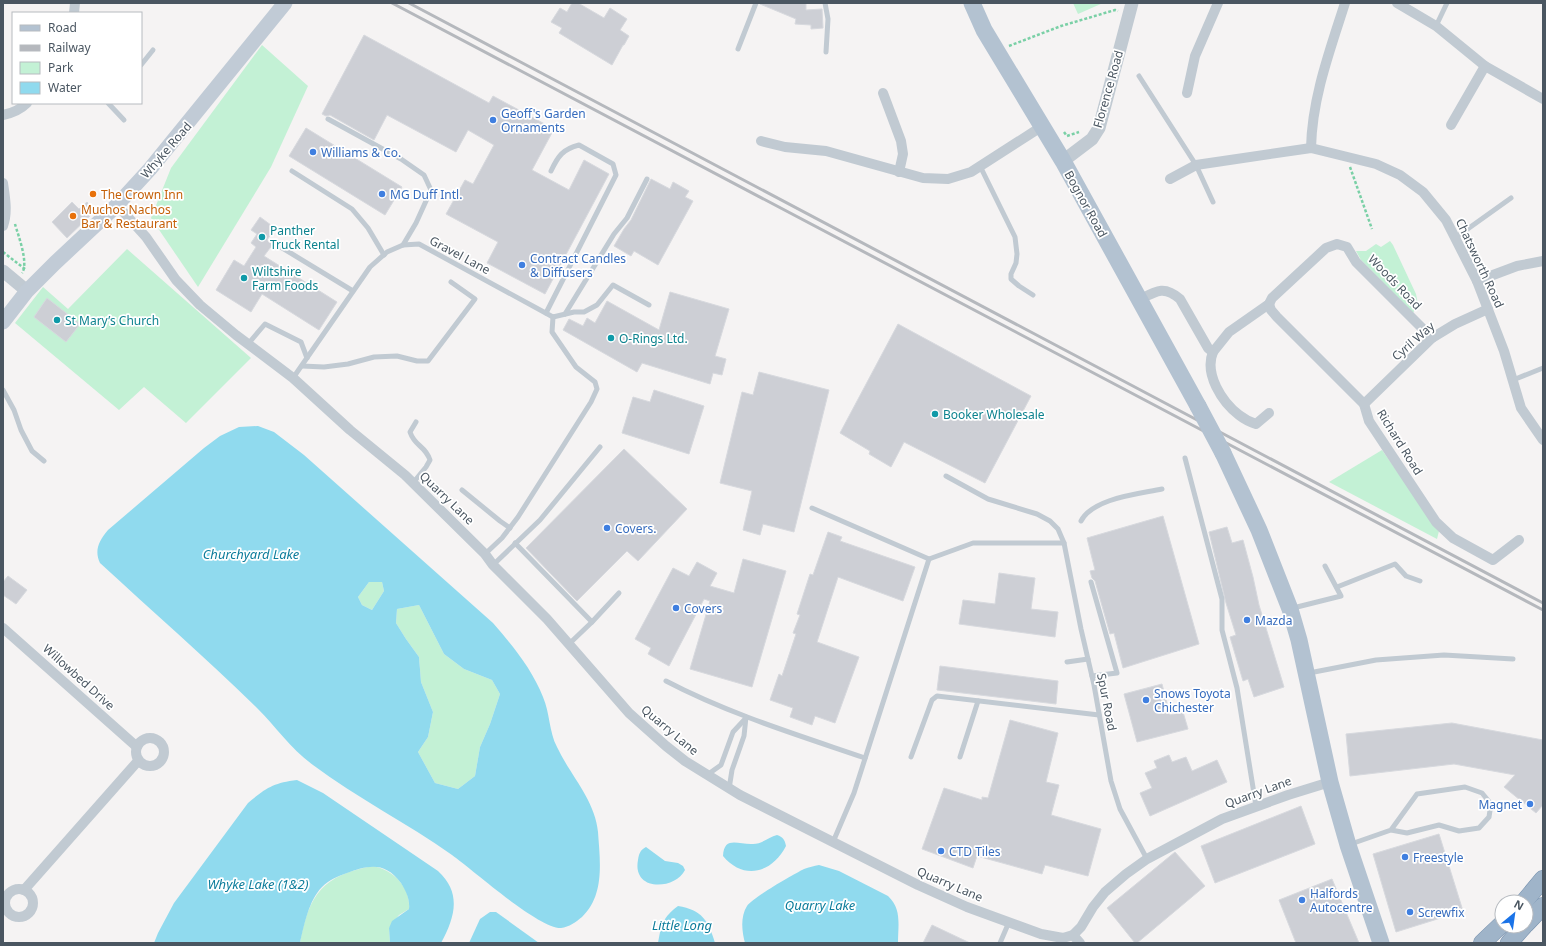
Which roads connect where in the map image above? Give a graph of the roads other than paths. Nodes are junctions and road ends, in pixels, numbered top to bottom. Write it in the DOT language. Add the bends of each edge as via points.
graph roads {
  1 [pos="285,3"];
  2 [pos="756,3"];
  3 [pos="825,3"];
  4 [pos="972,3"];
  5 [pos="1218,3"];
  6 [pos="1345,3"];
  7 [pos="1397,3"];
  8 [pos="1447,3"];
  9 [pos="1126,5"];
  10 [pos="1436,26"];
  11 [pos="738,48"];
  12 [pos="153,50"];
  13 [pos="826,52"];
  14 [pos="142,64"];
  15 [pos="1485,66"];
  16 [pos="1138,76"];
  17 [pos="883,93"];
  18 [pos="1187,93"];
  19 [pos="1543,99"];
  20 [pos="26,104"];
  21 [pos="109,104"];
  22 [pos="3,115"];
  23 [pos="328,119"];
  24 [pos="124,120"];
  25 [pos="1451,125"];
  26 [pos="1041,127"];
  27 [pos="761,141"];
  28 [pos="1311,148"];
  29 [pos="1063,161"];
  30 [pos="980,166"];
  31 [pos="1196,166"];
  32 [pos="292,171"];
  33 [pos="551,171"];
  34 [pos="899,172"];
  35 [pos="647,179"];
  36 [pos="1170,179"];
  37 [pos="3,183"];
  38 [pos="1511,198"];
  39 [pos="1213,202"];
  40 [pos="117,205"];
  41 [pos="3,226"];
  42 [pos="1455,238"];
  43 [pos="403,245"];
  44 [pos="279,246"];
  45 [pos="384,255"];
  46 [pos="1543,261"];
  47 [pos="3,271"];
  48 [pos="1477,281"];
  49 [pos="451,282"];
  50 [pos="27,291"];
  51 [pos="353,291"];
  52 [pos="1033,295"];
  53 [pos="1139,300"];
  54 [pos="649,304"];
  55 [pos="1269,304"];
  56 [pos="1488,309"];
  57 [pos="546,313"];
  58 [pos="565,314"];
  59 [pos="553,317"];
  60 [pos="3,322"];
  61 [pos="1432,338"];
  62 [pos="248,344"];
  63 [pos="1213,352"];
  64 [pos="307,358"];
  65 [pos="302,366"];
  66 [pos="1543,368"];
  67 [pos="293,378"];
  68 [pos="1513,380"];
  69 [pos="3,390"];
  70 [pos="1364,404"];
  71 [pos="1269,413"];
  72 [pos="416,422"];
  73 [pos="1543,440"];
  74 [pos="600,447"];
  75 [pos="1184,458"];
  76 [pos="44,461"];
  77 [pos="946,476"];
  78 [pos="413,483"];
  79 [pos="1162,489"];
  80 [pos="462,490"];
  81 [pos="812,508"];
  82 [pos="1081,521"];
  83 [pos="510,528"];
  84 [pos="1519,540"];
  85 [pos="515,543"];
  86 [pos="1064,543"];
  87 [pos="485,554"];
  88 [pos="929,559"];
  89 [pos="493,565"];
  90 [pos="1325,566"];
  91 [pos="1420,581"];
  92 [pos="1091,582"];
  93 [pos="1337,587"];
  94 [pos="619,593"];
  95 [pos="1290,609"];
  96 [pos="592,622"];
  97 [pos="3,628"];
  98 [pos="569,644"];
  99 [pos="1088,659"];
  100 [pos="1513,659"];
  101 [pos="1067,662"];
  102 [pos="1306,674"];
  103 [pos="1092,676"];
  104 [pos="666,681"];
  105 [pos="978,701"];
  106 [pos="1099,715"];
  107 [pos="746,717"];
  108 [pos="137,747"];
  109 [pos="911,757"];
  110 [pos="960,757"];
  111 [pos="865,758"];
  112 [pos="138,761"];
  113 [pos="707,775"];
  114 [pos="1330,782"];
  115 [pos="729,789"];
  116 [pos="1256,806"];
  117 [pos="1391,830"];
  118 [pos="833,842"];
  119 [pos="1348,845"];
  120 [pos="1147,859"];
  121 [pos="1543,879"];
  122 [pos="6,890"];
  123 [pos="24,890"];
  124 [pos="1531,894"];
  125 [pos="1543,906"];
  126 [pos="1534,916"];
  127 [pos="1009,922"];
  128 [pos="1494,932"];
  129 [pos="1517,934"];
  130 [pos="1073,935"];
  131 [pos="1000,943"];
  132 [pos="1080,943"];
  133 [pos="1381,943"];
  134 [pos="1482,943"];
  135 [pos="1509,943"];
  1 -- 40 [label="main road, Whyke Road" via="180,133"];
  2 -- 11 [label="lane"];
  3 -- 13 [label="lane" via="828,19"];
  4 -- 26 [label="main road, Bognor Road" via="984,30"];
  5 -- 18 [label="street" via="1195,56"];
  6 -- 28 [label="street" via="1319,90 1311,125"];
  7 -- 10 [label="street"];
  8 -- 10 [label="lane"];
  9 -- 29 [label="street, Florence Road" via="1099,128 1092,139"];
  10 -- 15 [label="street"];
  12 -- 14 [label="lane"];
  15 -- 19 [label="street"];
  15 -- 25 [label="street"];
  16 -- 31 [label="lane"];
  17 -- 34 [label="street" via="902,141 903,154"];
  20 -- 22 [label="street" via="11,114"];
  21 -- 24 [label="lane"];
  23 -- 43 [label="lane" via="401,159 424,175 431,190"];
  26 -- 29 [label="main road, Bognor Road"];
  26 -- 30 [label="street"];
  27 -- 34 [label="street" via="785,147 826,151"];
  28 -- 31 [label="street, Chatsworth Road"];
  28 -- 42 [label="street, Chatsworth Road" via="1376,164 1400,175 1423,192 1446,220"];
  29 -- 53 [label="main road, Bognor Road"];
  30 -- 34 [label="street" via="971,172 948,179 923,178"];
  30 -- 52 [label="lane" via="1015,237 1017,254 1011,278"];
  31 -- 36 [label="street, Chatsworth Road"];
  31 -- 39 [label="lane"];
  32 -- 45 [label="lane" via="352,209 368,228"];
  33 -- 57 [label="lane" via="557,158 568,148 579,145 613,164 616,175"];
  35 -- 58 [label="lane" via="627,218 614,234"];
  37 -- 41 [label="street" via="6,206"];
  38 -- 42 [label="lane"];
  40 -- 50 [label="main road, Whyke Road"];
  40 -- 62 [label="street, Quarry Lane" via="146,237 176,280 200,305"];
  42 -- 48 [label="street, Chatsworth Road"];
  43 -- 45 [label="lane, Gravel Lane"];
  43 -- 57 [label="lane, Gravel Lane" via="419,244"];
  44 -- 51 [label="lane"];
  45 -- 51 [label="lane, Gravel Lane" via="370,266"];
  46 -- 48 [label="street" via="1517,266"];
  47 -- 50 [label="street"];
  48 -- 56 [label="street, Chatsworth Road"];
  49 -- 65 [label="lane" via="475,299 428,361 397,356 374,357 324,367"];
  50 -- 60 [label="main road, Whyke Road"];
  51 -- 64 [label="lane, Gravel Lane"];
  53 -- 63 [label="street" via="1164,290 1175,295"];
  53 -- 95 [label="main road, Bognor Road, bridge" via="1223,452 1260,530"];
  54 -- 58 [label="lane" via="613,285 597,305 584,312"];
  55 -- 61 [label="street, Woods Road" via="1272,298 1326,248 1337,244 1343,245 1348,247 1356,262"];
  55 -- 63 [label="street" via="1229,332"];
  55 -- 70 [label="street, Richard Road" via="1277,317"];
  56 -- 61 [label="street, Cyril Way"];
  56 -- 68 [label="street, Chatsworth Road"];
  57 -- 59 [label="lane, Gravel Lane"];
  58 -- 59 [label="lane"];
  59 -- 83 [label="lane" via="552,332 576,367 594,382 597,389"];
  61 -- 70 [label="street, Cyril Way"];
  62 -- 64 [label="lane" via="265,324 301,342"];
  62 -- 67 [label="street, Quarry Lane"];
  63 -- 71 [label="street" via="1211,374 1233,409 1240,416 1256,424"];
  64 -- 65 [label="lane, Gravel Lane"];
  65 -- 67 [label="lane, Gravel Lane"];
  66 -- 68 [label="lane"];
  67 -- 78 [label="street, Quarry Lane"];
  68 -- 73 [label="street, Chatsworth Road" via="1521,408"];
  69 -- 76 [label="lane" via="32,450"];
  70 -- 84 [label="street, Richard Road" via="1369,421 1402,472 1436,522 1453,538 1493,560"];
  72 -- 78 [label="lane" via="410,432 413,441 428,452 430,460"];
  74 -- 85 [label="lane" via="540,520"];
  75 -- 116 [label="lane" via="1222,599 1222,630 1237,688"];
  77 -- 86 [label="lane, Spur Road" via="988,499 1037,514 1050,521 1058,529"];
  78 -- 87 [label="street, Quarry Lane"];
  79 -- 82 [label="lane" via="1108,501 1085,514"];
  80 -- 83 [label="lane"];
  81 -- 88 [label="lane"];
  83 -- 87 [label="lane"];
  85 -- 89 [label="lane"];
  85 -- 96 [label="lane"];
  86 -- 88 [label="lane" via="973,543"];
  86 -- 99 [label="lane, Spur Road"];
  87 -- 89 [label="street, Quarry Lane"];
  88 -- 111 [label="lane"];
  89 -- 98 [label="street, Quarry Lane"];
  90 -- 93 [label="lane"];
  91 -- 93 [label="lane" via="1406,576 1395,564"];
  92 -- 103 [label="lane" via="1117,673"];
  93 -- 95 [label="lane" via="1341,596"];
  94 -- 96 [label="lane"];
  95 -- 102 [label="main road, Bognor Road"];
  96 -- 98 [label="lane"];
  97 -- 108 [label="street, Willowbed Drive"];
  98 -- 113 [label="street, Quarry Lane" via="629,713 666,746"];
  99 -- 101 [label="lane"];
  99 -- 103 [label="lane, Spur Road"];
  100 -- 102 [label="lane" via="1444,655 1376,660"];
  102 -- 114 [label="main road, Bognor Road"];
  103 -- 106 [label="lane, Spur Road"];
  104 -- 107 [label="lane" via="692,695"];
  105 -- 106 [label="lane"];
  105 -- 109 [label="lane" via="941,696 932,700"];
  105 -- 110 [label="lane"];
  106 -- 120 [label="lane, Spur Road" via="1111,781 1120,809"];
  107 -- 111 [label="lane"];
  107 -- 113 [label="lane" via="733,732 721,765"];
  107 -- 115 [label="lane" via="744,736 732,770"];
  108 -- 112 [label="street"];
  108 -- 112 [label="street" via="141,741 148,738 161,744 164,751 158,764 147,766"];
  111 -- 118 [label="lane" via="854,793"];
  112 -- 123 [label="street"];
  113 -- 115 [label="street, Quarry Lane"];
  114 -- 116 [label="street, Quarry Lane"];
  114 -- 119 [label="main road, Bognor Road"];
  115 -- 118 [label="street, Quarry Lane"];
  116 -- 120 [label="street, Quarry Lane" via="1222,819"];
  117 -- 117 [label="lane" via="1417,794 1465,787 1482,793 1491,804 1489,817 1479,828 1459,832 1439,825 1407,833"];
  117 -- 119 [label="lane"];
  118 -- 127 [label="street, Quarry Lane" via="918,885"];
  119 -- 133 [label="main road, Bognor Road"];
  120 -- 130 [label="street, Quarry Lane" via="1105,892"];
  121 -- 124 [label="highway"];
  122 -- 123 [label="street"];
  122 -- 123 [label="street" via="6,907 12,915 21,917 28,914 33,906 31,894"];
  125 -- 126 [label="highway"];
  127 -- 130 [label="street, Quarry Lane" via="1041,934 1063,938"];
  127 -- 131 [label="lane"];
  128 -- 134 [label="highway"];
  129 -- 135 [label="highway"];
  130 -- 132 [label="street"];
}
